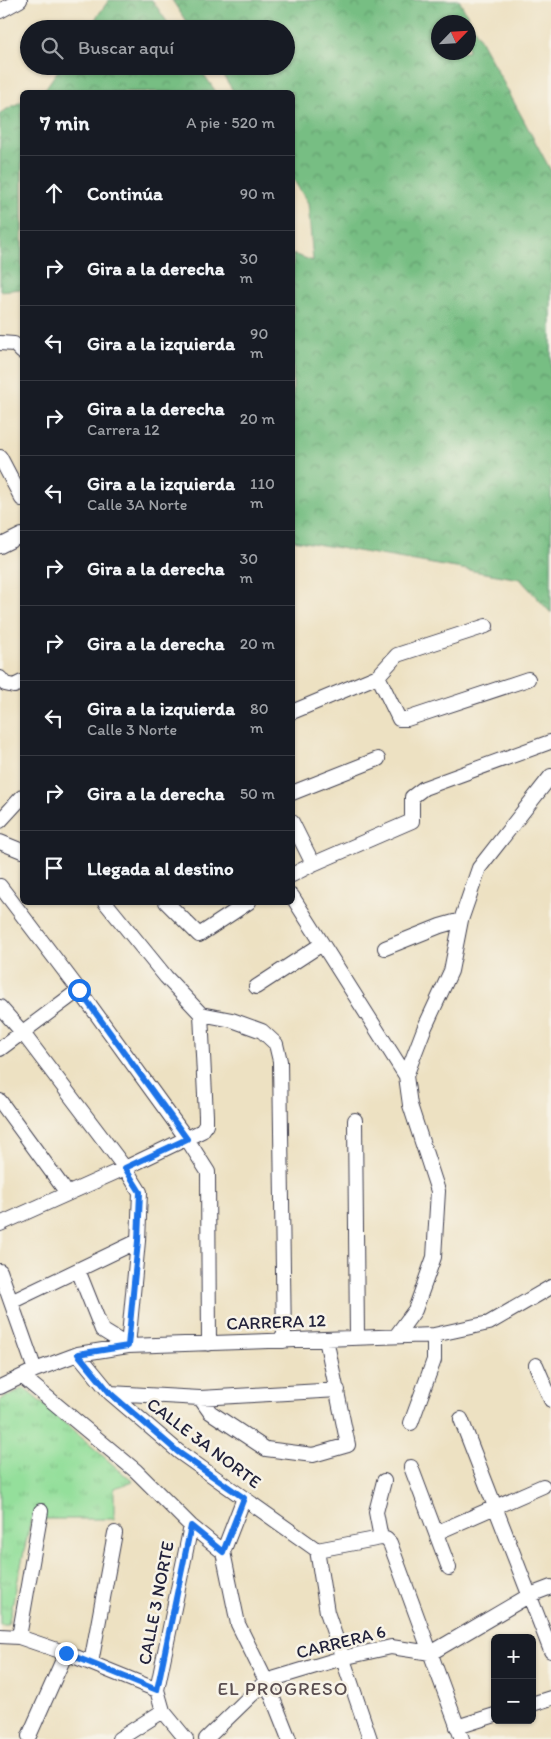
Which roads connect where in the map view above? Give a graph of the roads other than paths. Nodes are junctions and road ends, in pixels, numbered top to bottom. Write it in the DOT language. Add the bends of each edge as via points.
graph roads {
  1 [pos="20,0"];
  2 [pos="0,11"];
  3 [pos="0,343"];
  4 [pos="20,350"];
  5 [pos="0,457"];
  6 [pos="20,495"];
  7 [pos="20,536"];
  8 [pos="0,546"];
  9 [pos="486,626"];
  10 [pos="378,676"];
  11 [pos="0,678"];
  12 [pos="528,679"];
  13 [pos="20,683"];
  14 [pos="295,711"];
  15 [pos="550,742"];
  16 [pos="378,759"];
  17 [pos="551,776"];
  18 [pos="295,792"];
  19 [pos="20,799"];
  20 [pos="0,821"];
  21 [pos="295,828"];
  22 [pos="0,842"];
  23 [pos="20,850"];
  24 [pos="313,864"];
  25 [pos="295,873"];
  26 [pos="0,886"];
  27 [pos="295,901"];
  28 [pos="107,905"];
  29 [pos="169,905"];
  30 [pos="244,905"];
  31 [pos="461,920"];
  32 [pos="322,944"];
  33 [pos="385,948"];
  34 [pos="256,988"];
  35 [pos="79,990"];
  36 [pos="0,1006"];
  37 [pos="201,1014"];
  38 [pos="22,1032"];
  39 [pos="0,1049"];
  40 [pos="406,1076"];
  41 [pos="0,1101"];
  42 [pos="355,1120"];
  43 [pos="187,1139"];
  44 [pos="125,1168"];
  45 [pos="67,1193"];
  46 [pos="0,1224"];
  47 [pos="138,1241"];
  48 [pos="78,1270"];
  49 [pos="0,1271"];
  50 [pos="551,1288"];
  51 [pos="12,1302"];
  52 [pos="434,1335"];
  53 [pos="396,1336"];
  54 [pos="357,1337"];
  55 [pos="326,1339"];
  56 [pos="284,1341"];
  57 [pos="210,1344"];
  58 [pos="128,1346"];
  59 [pos="78,1354"];
  60 [pos="536,1365"];
  61 [pos="35,1370"];
  62 [pos="23,1377"];
  63 [pos="0,1387"];
  64 [pos="338,1390"];
  65 [pos="110,1393"];
  66 [pos="200,1398"];
  67 [pos="551,1398"];
  68 [pos="461,1419"];
  69 [pos="411,1423"];
  70 [pos="411,1467"];
  71 [pos="384,1481"];
  72 [pos="543,1486"];
  73 [pos="244,1498"];
  74 [pos="496,1507"];
  75 [pos="41,1511"];
  76 [pos="191,1526"];
  77 [pos="115,1533"];
  78 [pos="436,1533"];
  79 [pos="381,1538"];
  80 [pos="317,1550"];
  81 [pos="223,1552"];
  82 [pos="449,1568"];
  83 [pos="551,1587"];
  84 [pos="530,1595"];
  85 [pos="0,1636"];
  86 [pos="19,1637"];
  87 [pos="551,1651"];
  88 [pos="66,1653"];
  89 [pos="432,1653"];
  90 [pos="342,1658"];
  91 [pos="91,1663"];
  92 [pos="266,1681"];
  93 [pos="157,1690"];
  94 [pos="551,1698"];
  95 [pos="536,1703"];
  96 [pos="163,1711"];
  97 [pos="491,1717"];
  98 [pos="460,1733"];
  99 [pos="29,1736"];
  100 [pos="119,1739"];
  101 [pos="186,1739"];
  102 [pos="206,1739"];
  103 [pos="289,1739"];
  104 [pos="370,1739"];
  1 -- 2 [label="street"];
  3 -- 4 [label="street" via="14,344"];
  5 -- 6 [label="street"];
  7 -- 8 [label="street"];
  9 -- 10 [label="street" via="397,655"];
  10 -- 12 [label="street" via="399,719"];
  10 -- 14 [label="street"];
  11 -- 13 [label="street" via="4,684 14,686"];
  15 -- 24 [label="street" via="424,788 412,797 412,821"];
  16 -- 18 [label="street"];
  17 -- 31 [label="street" via="479,868"];
  19 -- 20 [label="street"];
  21 -- 24 [label="street"];
  22 -- 23 [label="street"];
  24 -- 25 [label="street"];
  26 -- 35 [label="street"];
  27 -- 32 [label="street"];
  28 -- 37 [label="street"];
  29 -- 30 [label="street" via="199,935"];
  31 -- 33 [label="street"];
  31 -- 40 [label="street" via="451,971"];
  32 -- 34 [label="street"];
  32 -- 40 [label="street"];
  35 -- 38 [label="street"];
  35 -- 43 [label="street"];
  36 -- 38 [label="street"];
  37 -- 43 [label="street" via="206,1125"];
  37 -- 56 [label="street" via="262,1030 276,1044 280,1061"];
  38 -- 39 [label="street"];
  38 -- 44 [label="street"];
  40 -- 53 [label="street" via="410,1105 438,1191 434,1257 415,1310"];
  41 -- 45 [label="street"];
  42 -- 54 [label="street"];
  43 -- 44 [label="street"];
  43 -- 57 [label="street" via="208,1172"];
  44 -- 45 [label="street"];
  44 -- 47 [label="street" via="140,1192"];
  45 -- 46 [label="street"];
  47 -- 48 [label="street"];
  47 -- 58 [label="street"];
  48 -- 51 [label="street"];
  48 -- 58 [label="street" via="102,1330"];
  49 -- 51 [label="street"];
  50 -- 52 [label="street, CARRERA 12" via="489,1324"];
  51 -- 61 [label="street"];
  52 -- 53 [label="street, CARRERA 12"];
  52 -- 69 [label="street" via="434,1360"];
  53 -- 54 [label="street, CARRERA 12"];
  54 -- 55 [label="street, CARRERA 12"];
  55 -- 56 [label="street, CARRERA 12"];
  55 -- 64 [label="street"];
  56 -- 57 [label="street, CARRERA 12"];
  57 -- 58 [label="street, CARRERA 12"];
  58 -- 59 [label="street, CARRERA 12"];
  59 -- 61 [label="street, CARRERA 12"];
  59 -- 65 [label="street, CALLE 3A NORTE"];
  60 -- 67 [label="street"];
  61 -- 62 [label="street, CARRERA 12"];
  62 -- 63 [label="street, CARRERA 12"];
  62 -- 76 [label="street" via="136,1471"];
  64 -- 66 [label="street"];
  64 -- 66 [label="street" via="348,1445 313,1455 266,1449 210,1412"];
  65 -- 66 [label="street"];
  65 -- 73 [label="street, CALLE 3A NORTE" via="178,1452"];
  68 -- 74 [label="street"];
  70 -- 78 [label="street"];
  71 -- 79 [label="street" via="376,1512"];
  72 -- 74 [label="street"];
  73 -- 80 [label="street, CALLE 3A NORTE"];
  73 -- 81 [label="street"];
  74 -- 78 [label="street"];
  74 -- 84 [label="street"];
  75 -- 86 [label="street"];
  76 -- 81 [label="street"];
  76 -- 93 [label="street, CALLE 3 NORTE"];
  77 -- 91 [label="street"];
  78 -- 82 [label="street"];
  79 -- 80 [label="street"];
  79 -- 89 [label="street" via="390,1543"];
  80 -- 90 [label="street" via="327,1612"];
  81 -- 92 [label="street" via="238,1624"];
  83 -- 84 [label="street"];
  84 -- 87 [label="street"];
  84 -- 89 [label="street"];
  85 -- 86 [label="street"];
  86 -- 88 [label="street"];
  88 -- 91 [label="street"];
  88 -- 99 [label="street"];
  89 -- 90 [label="street, CARRERA 6" via="391,1647"];
  89 -- 98 [label="street"];
  90 -- 92 [label="street, CARRERA 6"];
  90 -- 104 [label="street"];
  91 -- 93 [label="street"];
  92 -- 102 [label="street, CARRERA 6"];
  92 -- 103 [label="street"];
  93 -- 96 [label="street, CALLE 3 NORTE"];
  94 -- 95 [label="street"];
  96 -- 100 [label="street"];
  96 -- 101 [label="street, CALLE 3 NORTE"];
  97 -- 98 [label="street"];
}
